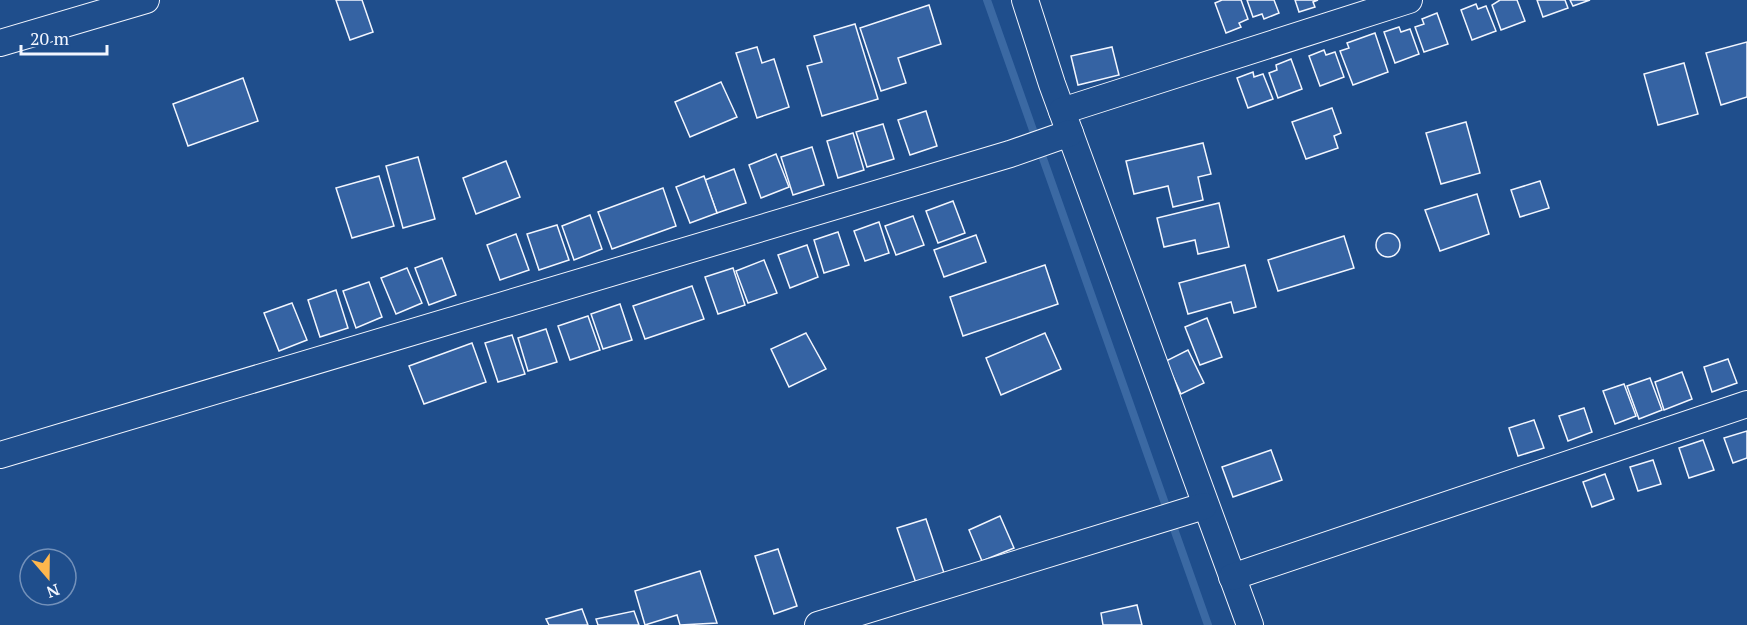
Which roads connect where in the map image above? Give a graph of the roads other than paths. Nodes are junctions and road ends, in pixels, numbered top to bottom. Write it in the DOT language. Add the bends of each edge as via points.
graph roads {
  1 [pos="146,0"];
  2 [pos="1025,0"];
  3 [pos="1409,0"];
  4 [pos="0,43"];
  5 [pos="1062,127"];
  6 [pos="1747,404"];
  7 [pos="0,455"];
  8 [pos="1204,506"];
  9 [pos="1232,577"];
  10 [pos="818,625"];
  11 [pos="1250,625"];
  1 -- 4 [label="street"];
  2 -- 5 [label="street"];
  3 -- 5 [label="street"];
  5 -- 7 [label="street" via="1010,154"];
  5 -- 8 [label="street"];
  6 -- 9 [label="street"];
  8 -- 9 [label="street"];
  8 -- 10 [label="street"];
  9 -- 11 [label="street"];
}
